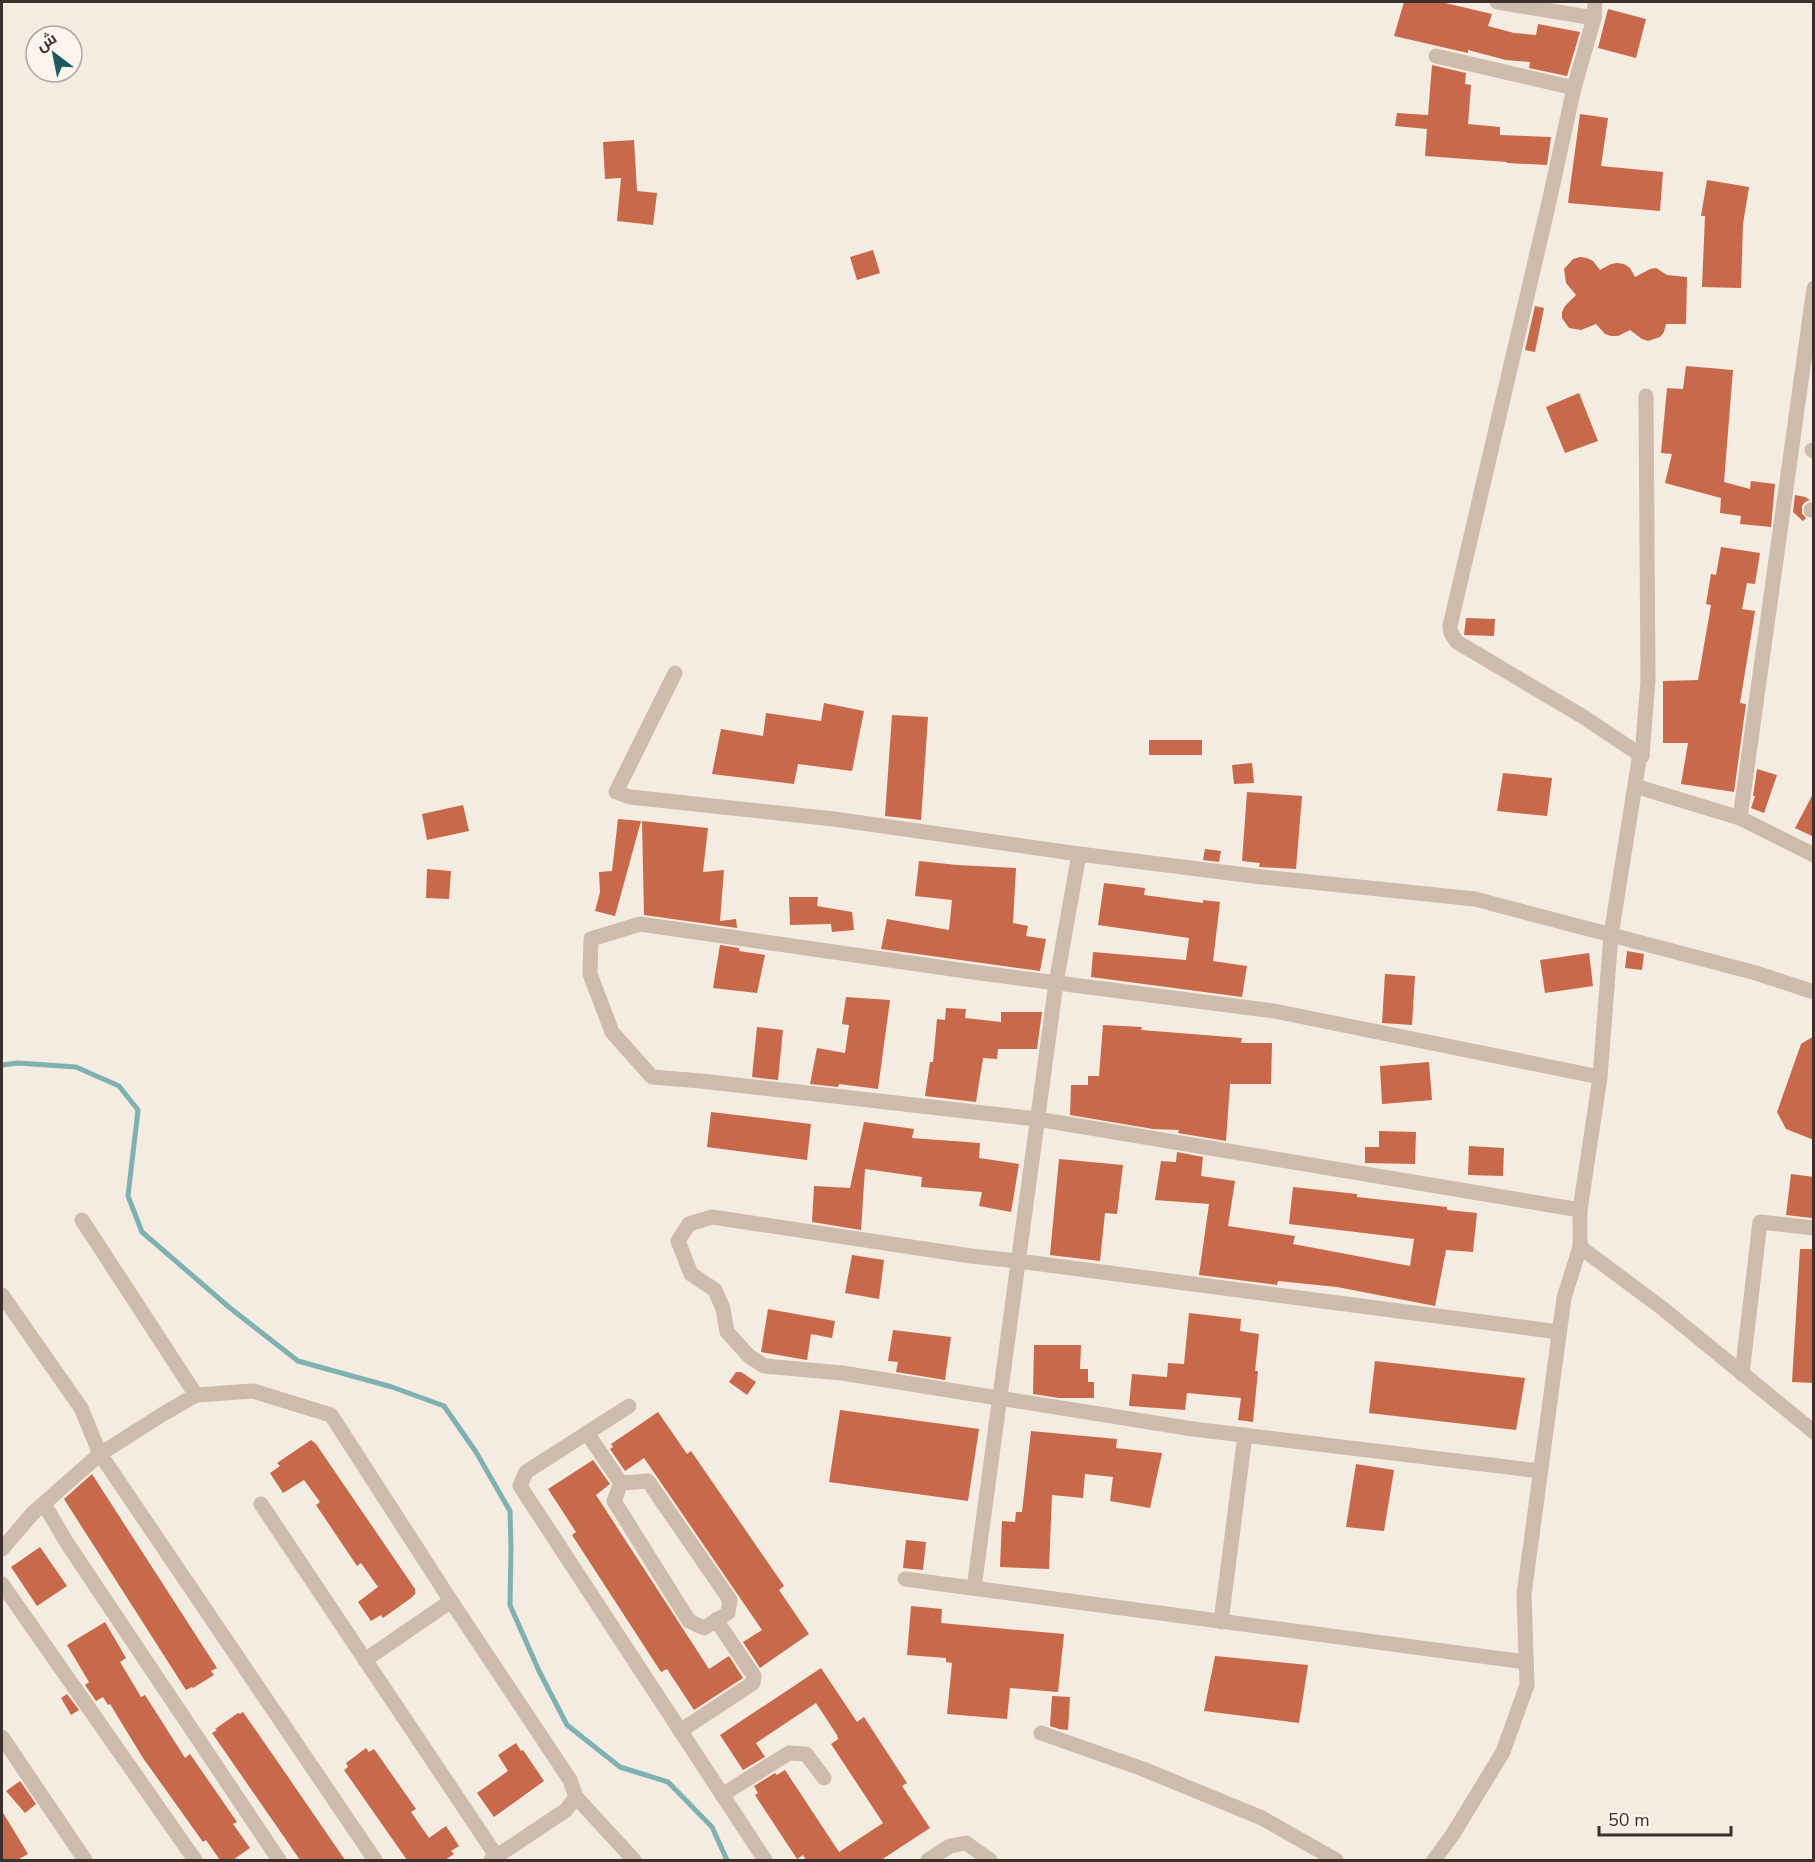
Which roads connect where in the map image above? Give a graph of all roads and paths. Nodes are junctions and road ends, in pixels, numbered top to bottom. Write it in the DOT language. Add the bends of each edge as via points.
graph roads {
  1 [pos="1497,2"];
  2 [pos="1595,2"];
  3 [pos="1594,18"];
  4 [pos="1436,56"];
  5 [pos="1574,88"];
  6 [pos="1814,288"];
  7 [pos="1646,396"];
  8 [pos="675,673"];
  9 [pos="1642,756"];
  10 [pos="1635,786"];
  11 [pos="1740,818"];
  12 [pos="1079,854"];
  13 [pos="1814,855"];
  14 [pos="1611,935"];
  15 [pos="1056,983"];
  16 [pos="1814,992"];
  17 [pos="1600,1077"];
  18 [pos="1037,1119"];
  19 [pos="1580,1210"];
  20 [pos="82,1220"];
  21 [pos="1814,1227"];
  22 [pos="1580,1247"];
  23 [pos="1018,1261"];
  24 [pos="2,1295"];
  25 [pos="1559,1332"];
  26 [pos="1742,1374"];
  27 [pos="196,1395"];
  28 [pos="1000,1398"];
  29 [pos="629,1406"];
  30 [pos="1814,1432"];
  31 [pos="587,1433"];
  32 [pos="1245,1435"];
  33 [pos="100,1454"];
  34 [pos="1540,1471"];
  35 [pos="621,1483"];
  36 [pos="44,1504"];
  37 [pos="261,1504"];
  38 [pos="2,1549"];
  39 [pos="905,1579"];
  40 [pos="2,1584"];
  41 [pos="974,1588"];
  42 [pos="451,1601"];
  43 [pos="716,1620"];
  44 [pos="1221,1622"];
  45 [pos="365,1660"];
  46 [pos="1526,1662"];
  47 [pos="680,1731"];
  48 [pos="1041,1733"];
  49 [pos="2,1737"];
  50 [pos="824,1778"];
  51 [pos="722,1795"];
  52 [pos="576,1797"];
  53 [pos="494,1859"];
  54 [pos="85,1860"];
  55 [pos="195,1860"];
  56 [pos="279,1860"];
  57 [pos="375,1860"];
  58 [pos="634,1860"];
  59 [pos="765,1860"];
  60 [pos="928,1860"];
  61 [pos="990,1860"];
  62 [pos="1336,1860"];
  63 [pos="1434,1860"];
  1 -- 3 [label="street"];
  2 -- 3 [label="street"];
  3 -- 5 [label="street"];
  4 -- 5 [label="street"];
  5 -- 9 [label="street" via="1450,626 1457,642"];
  6 -- 11 [label="street"];
  7 -- 9 [label="street" via="1648,680"];
  8 -- 12 [label="street" via="616,792 630,797 834,819"];
  9 -- 10 [label="street"];
  10 -- 11 [label="street"];
  10 -- 14 [label="street"];
  11 -- 13 [label="street"];
  12 -- 14 [label="street" via="1475,899"];
  12 -- 15 [label="street"];
  14 -- 16 [label="street"];
  14 -- 17 [label="street"];
  15 -- 17 [label="street" via="1275,1011"];
  15 -- 18 [label="street"];
  15 -- 18 [label="street" via="640,924 591,939 590,974 612,1032 652,1077"];
  17 -- 19 [label="street"];
  18 -- 19 [label="street"];
  18 -- 23 [label="street"];
  19 -- 22 [label="street"];
  20 -- 27 [label="street"];
  21 -- 26 [label="street" via="1760,1222"];
  22 -- 25 [label="street" via="1564,1298"];
  22 -- 26 [label="street"];
  23 -- 25 [label="street"];
  23 -- 28 [label="street"];
  23 -- 28 [label="street" via="712,1217 689,1224 678,1241 691,1274 715,1290 727,1332 748,1356 764,1366 842,1373"];
  24 -- 33 [label="street" via="81,1408"];
  25 -- 34 [label="street"];
  26 -- 30 [label="street"];
  27 -- 33 [label="street"];
  27 -- 42 [label="street" via="253,1391 331,1415"];
  28 -- 32 [label="street"];
  28 -- 41 [label="street"];
  29 -- 31 [label="street"];
  31 -- 35 [label="street"];
  31 -- 47 [label="street" via="526,1472 520,1486"];
  32 -- 34 [label="street"];
  32 -- 44 [label="street"];
  33 -- 36 [label="street"];
  33 -- 57 [label="street"];
  34 -- 46 [label="street" via="1524,1594"];
  35 -- 43 [label="street" via="614,1501 689,1621 704,1628"];
  35 -- 43 [label="street" via="648,1481 730,1600 728,1613"];
  36 -- 38 [label="street"];
  36 -- 56 [label="street"];
  37 -- 45 [label="street"];
  39 -- 41 [label="street"];
  40 -- 55 [label="street"];
  41 -- 44 [label="street"];
  42 -- 45 [label="street"];
  42 -- 52 [label="street" via="570,1780"];
  43 -- 47 [label="street" via="754,1676 753,1683"];
  44 -- 46 [label="street"];
  45 -- 53 [label="street"];
  46 -- 63 [label="street" via="1527,1685 1503,1752"];
  47 -- 51 [label="street"];
  48 -- 62 [label="street" via="1251,1814"];
  49 -- 54 [label="street"];
  50 -- 51 [label="street" via="806,1754 789,1754"];
  51 -- 59 [label="street"];
  52 -- 53 [label="street" via="566,1810"];
  52 -- 58 [label="street"];
  60 -- 61 [label="street" via="950,1846 966,1843"];
}
